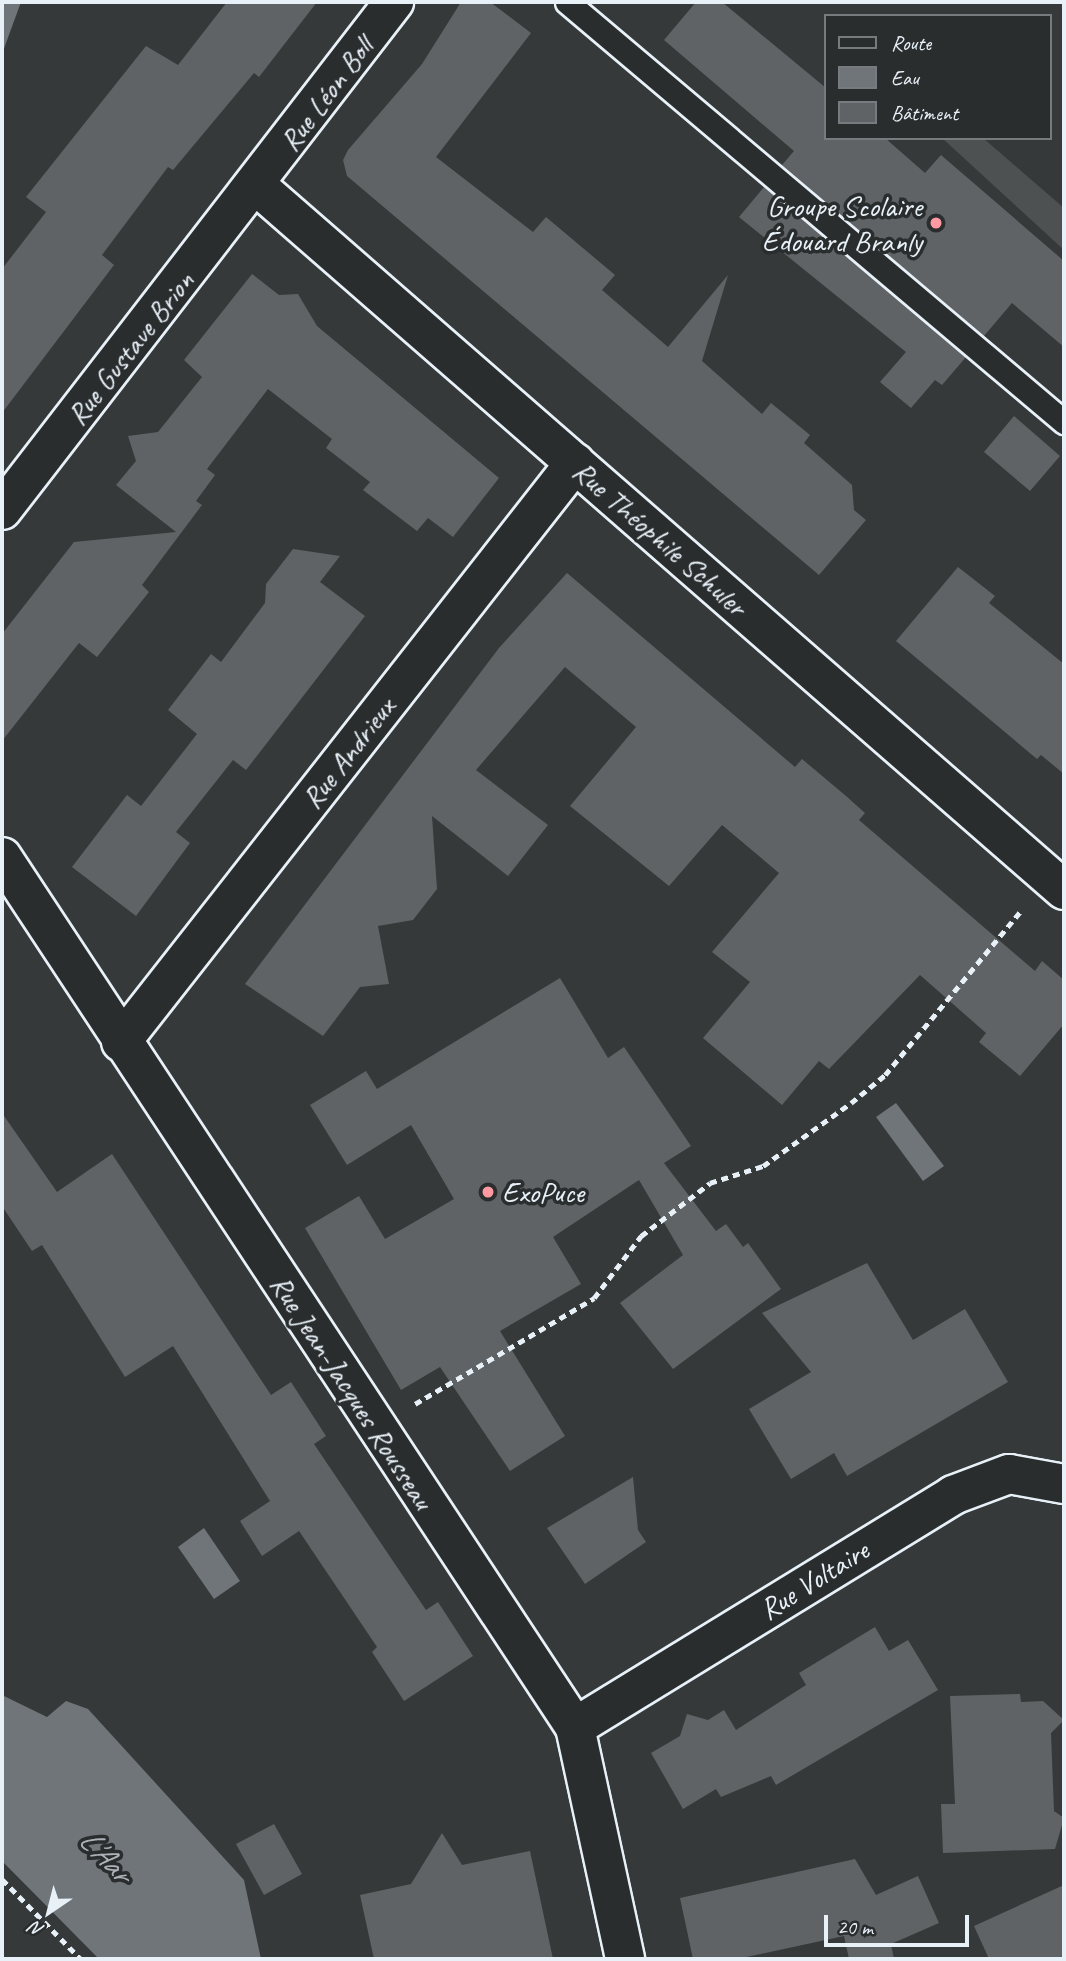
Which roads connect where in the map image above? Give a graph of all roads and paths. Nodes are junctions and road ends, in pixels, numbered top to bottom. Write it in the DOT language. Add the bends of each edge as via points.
graph roads {
  1 [pos="394,2"];
  2 [pos="567,2"];
  3 [pos="257,186"];
  4 [pos="1064,422"];
  5 [pos="575,464"];
  6 [pos="2,510"];
  7 [pos="2,857"];
  8 [pos="1057,883"];
  9 [pos="121,1042"];
  10 [pos="376,1428"];
  11 [pos="1064,1485"];
  12 [pos="575,1727"];
  13 [pos="2,1879"];
  14 [pos="81,1959"];
  15 [pos="625,1959"];
  1 -- 3 [label="street, Rue Léon Boll"];
  2 -- 4 [label="lane"];
  3 -- 5 [label="street, Rue Théophile Schuler"];
  3 -- 6 [label="street, Rue Gustave Brion"];
  5 -- 8 [label="street, Rue Théophile Schuler"];
  5 -- 9 [label="street, Rue Andrieux"];
  7 -- 9 [label="street, Rue Jean-Jacques Rousseau"];
  8 -- 10 [label="path" via="876,1082 763,1166 710,1183 650,1228 594,1298"];
  9 -- 10 [label="street, Rue Jean-Jacques Rousseau"];
  10 -- 12 [label="street, Rue Jean-Jacques Rousseau"];
  11 -- 12 [label="street, Rue Voltaire" via="1009,1474 953,1495"];
  12 -- 15 [label="street, Rue Jean-Jacques Rousseau"];
  13 -- 14 [label="path"];
}
